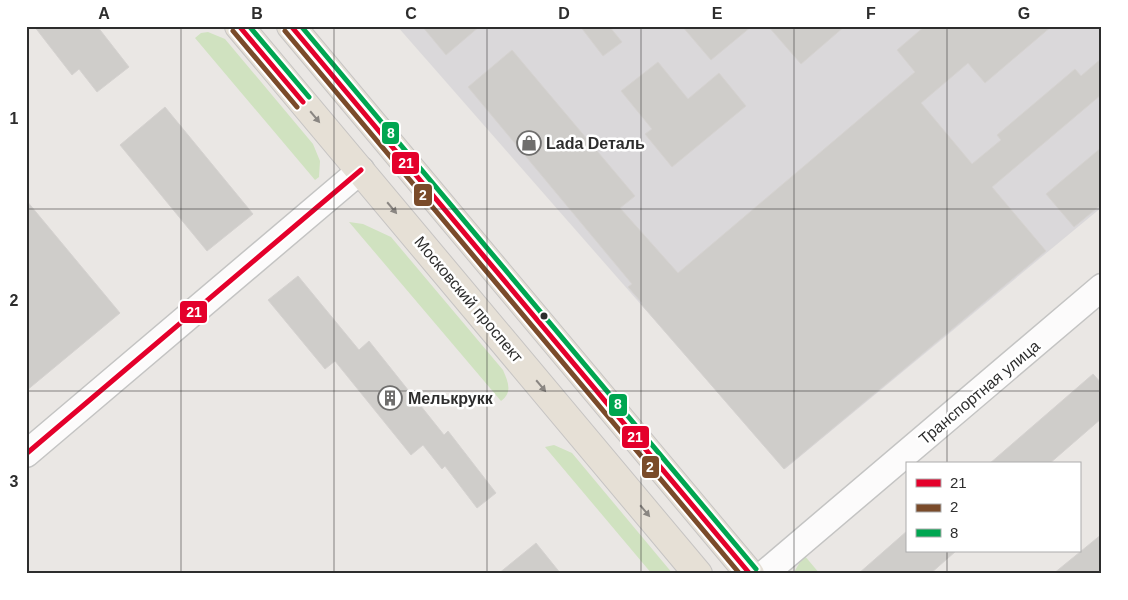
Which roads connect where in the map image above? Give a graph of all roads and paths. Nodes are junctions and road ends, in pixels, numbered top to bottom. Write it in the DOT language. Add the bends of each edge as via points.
graph roads {
  1 [pos="239,26"];
  2 [pos="291,26"];
  3 [pos="361,170"];
  4 [pos="1102,287"];
  5 [pos="26,454"];
  6 [pos="698,574"];
  7 [pos="750,574"];
  8 [pos="764,574"];
  1 -- 3 [label="main road, Московский проспект, one-way"];
  2 -- 7 [label="main road"];
  3 -- 5 [label="street"];
  3 -- 6 [label="main road, Московский проспект, one-way"];
  4 -- 8 [label="street, Транспортная улица"];
}
